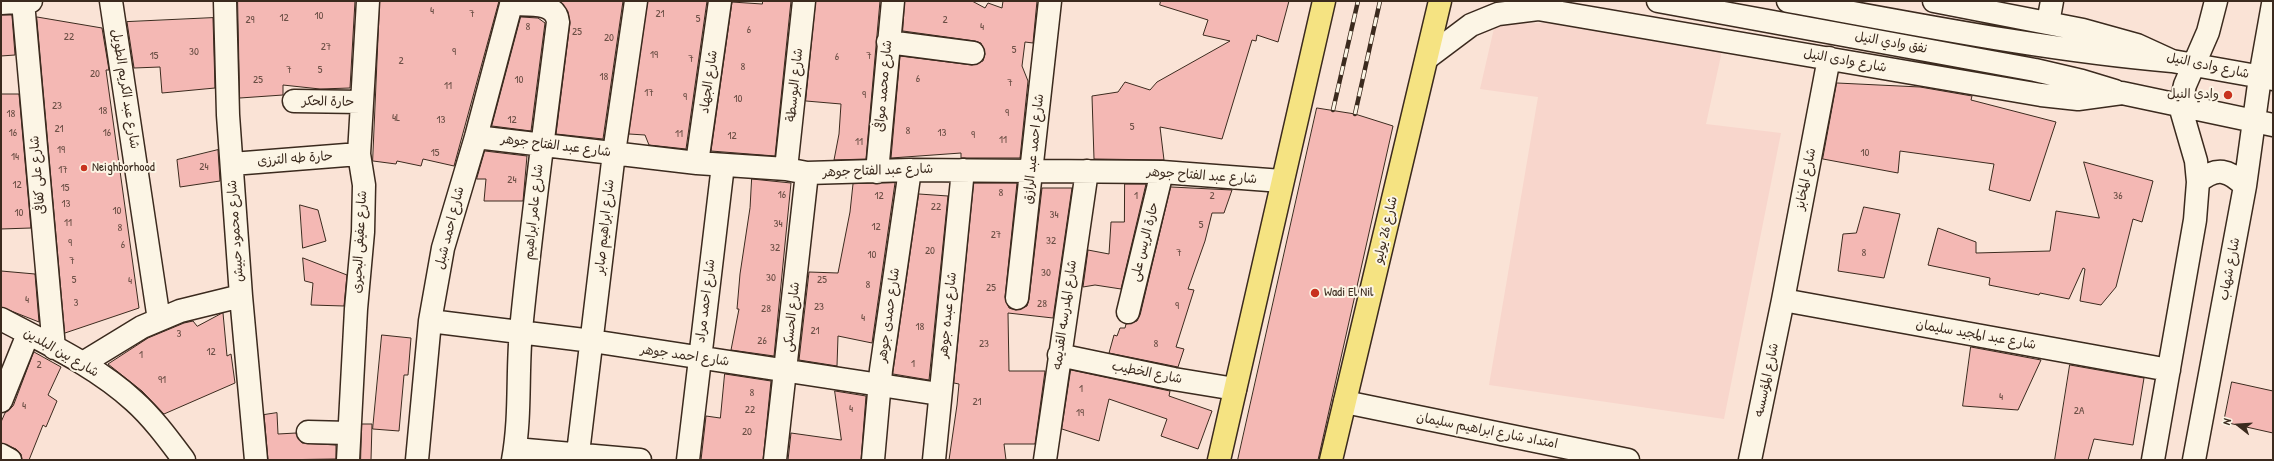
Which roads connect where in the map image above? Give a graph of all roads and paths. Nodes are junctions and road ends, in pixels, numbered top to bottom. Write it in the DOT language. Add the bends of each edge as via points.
graph roads {
  1 [pos="31,1"];
  2 [pos="112,1"];
  3 [pos="225,1"];
  4 [pos="368,1"];
  5 [pos="636,1"];
  6 [pos="720,1"];
  7 [pos="804,1"];
  8 [pos="893,1"];
  9 [pos="1050,1"];
  10 [pos="1324,1"];
  11 [pos="1440,1"];
  12 [pos="1518,1"];
  13 [pos="1658,1"];
  14 [pos="1788,1"];
  15 [pos="1934,1"];
  16 [pos="2052,1"];
  17 [pos="2216,1"];
  18 [pos="23,2"];
  19 [pos="1,3"];
  20 [pos="511,3"];
  21 [pos="2273,4"];
  22 [pos="1538,9"];
  23 [pos="2016,9"];
  24 [pos="2048,23"];
  25 [pos="888,42"];
  26 [pos="973,53"];
  27 [pos="1427,58"];
  28 [pos="1829,58"];
  29 [pos="2172,61"];
  30 [pos="2193,64"];
  31 [pos="2266,78"];
  32 [pos="2122,93"];
  33 [pos="294,101"];
  34 [pos="361,102"];
  35 [pos="2180,106"];
  36 [pos="2264,123"];
  37 [pos="476,136"];
  38 [pos="542,144"];
  39 [pos="614,153"];
  40 [pos="359,154"];
  41 [pos="697,163"];
  42 [pos="232,164"];
  43 [pos="723,166"];
  44 [pos="910,170"];
  45 [pos="963,170"];
  46 [pos="1031,170"];
  47 [pos="796,171"];
  48 [pos="1087,171"];
  49 [pos="877,172"];
  50 [pos="1162,172"];
  51 [pos="1282,181"];
  52 [pos="2198,182"];
  53 [pos="2245,186"];
  54 [pos="240,296"];
  55 [pos="1017,298"];
  56 [pos="1783,300"];
  57 [pos="1128,312"];
  58 [pos="1,319"];
  59 [pos="159,320"];
  60 [pos="430,321"];
  61 [pos="521,331"];
  62 [pos="28,334"];
  63 [pos="592,341"];
  64 [pos="54,348"];
  65 [pos="1059,355"];
  66 [pos="699,358"];
  67 [pos="83,363"];
  68 [pos="786,370"];
  69 [pos="2169,370"];
  70 [pos="880,384"];
  71 [pos="1235,389"];
  72 [pos="939,394"];
  73 [pos="1,402"];
  74 [pos="1345,402"];
  75 [pos="308,432"];
  76 [pos="349,433"];
  77 [pos="578,453"];
  78 [pos="514,454"];
  79 [pos="1,455"];
  80 [pos="10,460"];
  81 [pos="184,460"];
  82 [pos="256,460"];
  83 [pos="348,460"];
  84 [pos="417,460"];
  85 [pos="640,460"];
  86 [pos="688,460"];
  87 [pos="775,460"];
  88 [pos="873,460"];
  89 [pos="934,460"];
  90 [pos="1045,460"];
  91 [pos="1218,460"];
  92 [pos="1331,460"];
  93 [pos="1628,460"];
  94 [pos="1750,460"];
  95 [pos="2153,460"];
  96 [pos="2194,460"];
  1 -- 18 [label="street"];
  2 -- 59 [label="street, شارع عبد الكريم الطويل"];
  3 -- 42 [label="street, شارع محمود حبيش"];
  4 -- 34 [label="street, شارع عفيفى البحيرى"];
  5 -- 39 [label="street, شارع ابراهيم صابر"];
  6 -- 41 [label="street, شارع الجهاد"];
  7 -- 47 [label="street, شارع البوسطة"];
  8 -- 25 [label="street, شارع محمد موافى"];
  9 -- 46 [label="street, شارع احمد عبد الرازق"];
  10 -- 51 [label="main road"];
  11 -- 27 [label="main road, شارع 26 يوليو"];
  12 -- 22 [label="street"];
  13 -- 32 [label="street, نفق وادي النيل" via="2035,70"];
  14 -- 29 [label="street, نفق وادي النيل" via="1996,39"];
  15 -- 23 [label="street, شارع وادى النيل"];
  16 -- 24 [label="street"];
  17 -- 30 [label="street" via="2208,32"];
  18 -- 19 [label="street"];
  18 -- 64 [label="street, شارع على كفافى"];
  20 -- 37 [label="street, شارع احمد شبل"];
  20 -- 38 [label="street, شارع عامر ابراهيم" via="551,8 557,14"];
  21 -- 31 [label="street, شارع شهاب"];
  22 -- 27 [label="street, شارع وادى النيل" via="1498,14 1471,25"];
  22 -- 28 [label="street, شارع وادى النيل"];
  23 -- 24 [label="street, شارع وادى النيل"];
  24 -- 29 [label="street, شارع وادى النيل" via="2137,45"];
  25 -- 26 [label="street"];
  25 -- 49 [label="street, شارع محمد موافى"];
  27 -- 74 [label="main road, شارع 26 يوليو"];
  28 -- 32 [label="street, شارع وادى النيل" via="1977,85 2078,100"];
  28 -- 56 [label="street, شارع المخابز"];
  29 -- 30 [label="street, شارع وادى النيل"];
  30 -- 31 [label="street, شارع وادى النيل"];
  30 -- 35 [label="street"];
  31 -- 36 [label="street, شارع شهاب"];
  32 -- 35 [label="street, شارع وادى النيل"];
  33 -- 34 [label="street, حارة الحكر"];
  34 -- 40 [label="street, شارع عفيفى البحيرى"];
  35 -- 36 [label="street, شارع وادى النيل"];
  35 -- 52 [label="street" via="2191,141"];
  36 -- 53 [label="street, شارع شهاب"];
  37 -- 38 [label="street, شارع عبد الفتاح جوهر"];
  37 -- 60 [label="street, شارع احمد شبل" via="443,248"];
  38 -- 39 [label="street, شارع عبد الفتاح جوهر"];
  38 -- 61 [label="street, شارع عامر ابراهيم"];
  39 -- 41 [label="street, شارع عبد الفتاح جوهر"];
  39 -- 63 [label="street, شارع ابراهيم صابر"];
  40 -- 42 [label="street, حارة طه الترزى"];
  40 -- 76 [label="street, شارع عفيفى البحيرى" via="364,185 364,232 356,309"];
  41 -- 43 [label="street, شارع عبد الفتاح جوهر"];
  42 -- 54 [label="street, شارع محمود حبيش"];
  43 -- 47 [label="street, شارع عبد الفتاح جوهر"];
  43 -- 66 [label="street, شارع احمد مراد"];
  44 -- 45 [label="street, شارع عبد الفتاح جوهر"];
  44 -- 49 [label="street, شارع عبد الفتاح جوهر"];
  44 -- 70 [label="street, شارع حمدى جوهر"];
  45 -- 46 [label="street, شارع عبد الفتاح جوهر"];
  45 -- 72 [label="street, شارع عبده جوهر"];
  46 -- 48 [label="street, شارع عبد الفتاح جوهر"];
  46 -- 55 [label="street, شارع احمد عبد الرازق"];
  47 -- 49 [label="street, شارع عبد الفتاح جوهر"];
  47 -- 68 [label="street, شارع الحسكى"];
  48 -- 50 [label="street, شارع عبد الفتاح جوهر"];
  48 -- 65 [label="street, شارع المدرسه القديمه"];
  50 -- 51 [label="street, شارع عبد الفتاح جوهر"];
  50 -- 57 [label="street, حارة الريس على"];
  51 -- 71 [label="main road"];
  52 -- 53 [label="street" via="2208,173 2222,171 2236,176"];
  52 -- 69 [label="street" via="2195,220"];
  53 -- 96 [label="street, شارع شهاب"];
  54 -- 59 [label="street" via="180,311"];
  54 -- 82 [label="street, شارع محمود حبيش"];
  56 -- 69 [label="street, شارع عبد المجيد سليمان"];
  56 -- 94 [label="street, شارع المؤسسه"];
  58 -- 62 [label="street, شارع بين البلدين"];
  59 -- 67 [label="street" via="129,334"];
  60 -- 61 [label="street, شارع احمد جوهر"];
  60 -- 84 [label="street, شارع احمد شبل"];
  61 -- 63 [label="street, شارع احمد جوهر"];
  61 -- 78 [label="street, شارع عامر ابراهيم"];
  62 -- 64 [label="street, شارع بين البلدين"];
  62 -- 73 [label="street"];
  63 -- 66 [label="street, شارع احمد جوهر"];
  63 -- 77 [label="street, شارع ابراهيم صابر"];
  64 -- 67 [label="street, شارع بين البلدين"];
  65 -- 71 [label="street, شارع الخطيب" via="1174,380"];
  65 -- 90 [label="street, شارع المدرسه القديمه"];
  66 -- 68 [label="street, شارع احمد جوهر"];
  66 -- 86 [label="street, شارع احمد مراد"];
  67 -- 81 [label="street, شارع بين البلدين" via="134,401 162,430"];
  68 -- 70 [label="street, شارع احمد جوهر"];
  68 -- 87 [label="street, شارع الحسكى"];
  69 -- 95 [label="street"];
  70 -- 72 [label="street, شارع احمد جوهر"];
  70 -- 88 [label="street, شارع حمدى جوهر"];
  71 -- 91 [label="main road"];
  72 -- 89 [label="street, شارع عبده جوهر"];
  74 -- 92 [label="main road, شارع 26 يوليو"];
  74 -- 93 [label="street, امتداد شارع ابراهيم سليمان"];
  75 -- 76 [label="street"];
  76 -- 83 [label="street, شارع عفيفى البحيرى"];
  77 -- 78 [label="street"];
  77 -- 85 [label="street"];
  79 -- 80 [label="street"];
}
